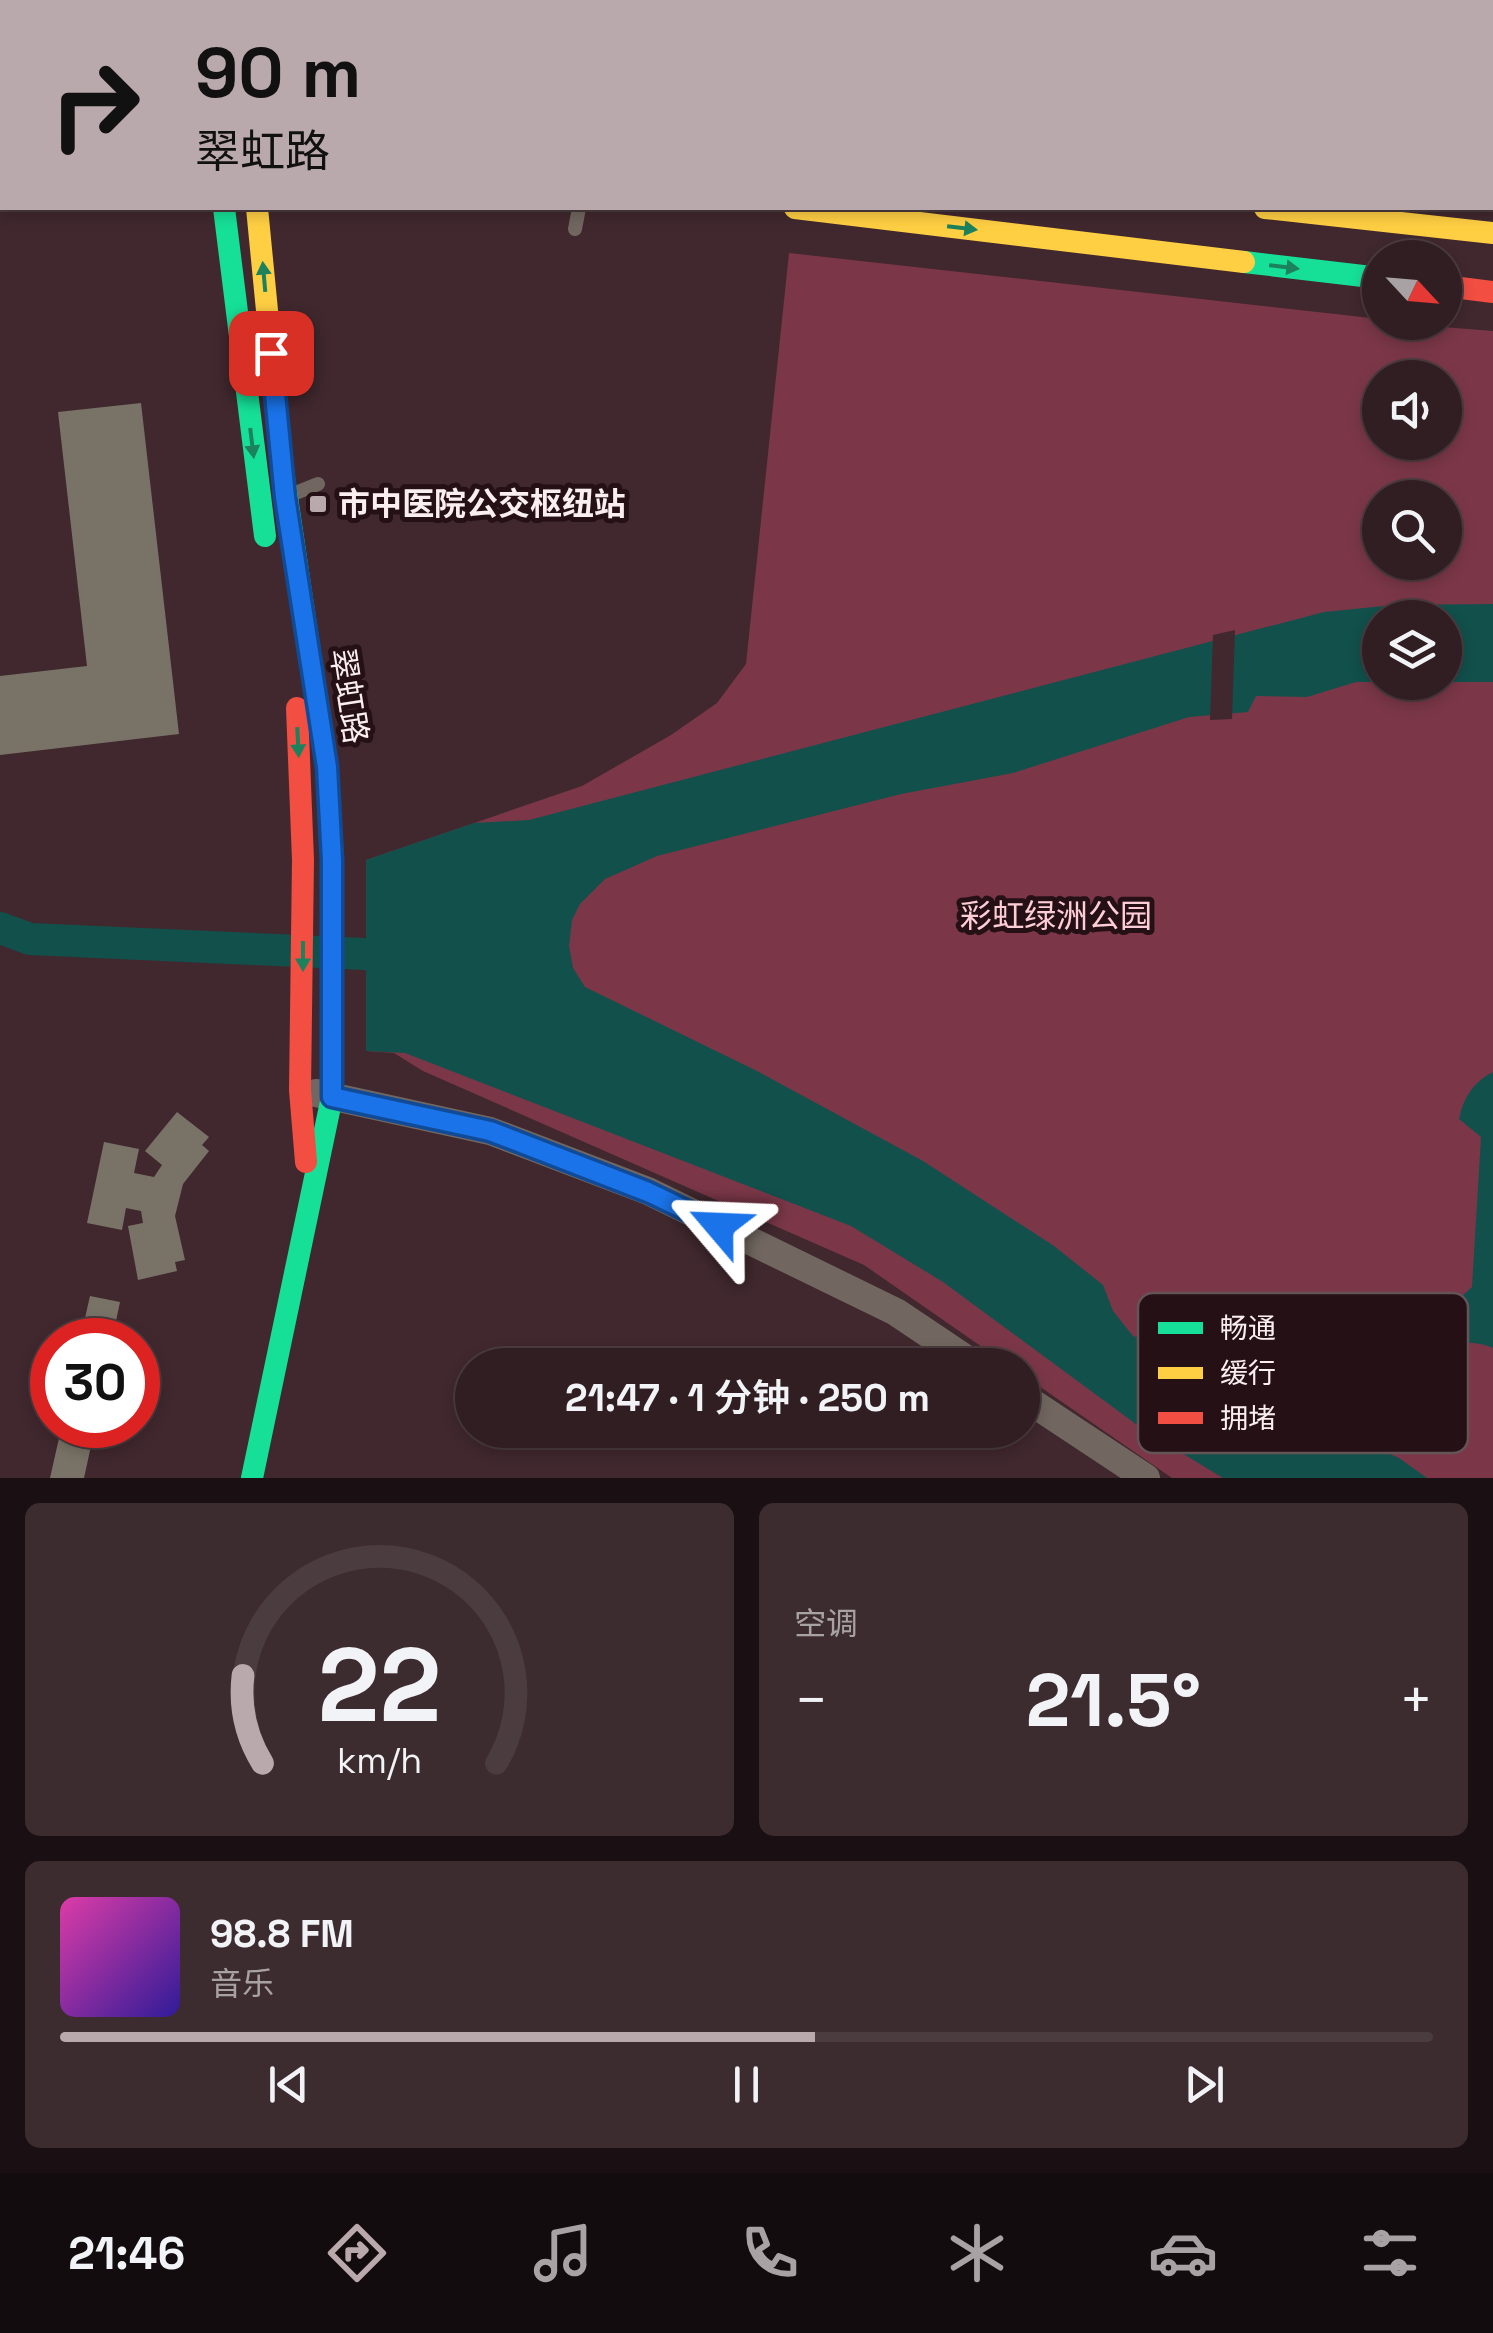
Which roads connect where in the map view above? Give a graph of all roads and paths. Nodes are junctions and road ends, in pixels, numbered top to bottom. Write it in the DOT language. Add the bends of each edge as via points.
graph roads {
  1 [pos="224,210"];
  2 [pos="257,210"];
  3 [pos="579,210"];
  4 [pos="812,210"];
  5 [pos="1284,210"];
  6 [pos="575,229"];
  7 [pos="1493,232"];
  8 [pos="1362,276"];
  9 [pos="1462,288"];
  10 [pos="1493,292"];
  11 [pos="318,484"];
  12 [pos="285,497"];
  13 [pos="260,508"];
  14 [pos="270,562"];
  15 [pos="286,651"];
  16 [pos="300,1090"];
  17 [pos="332,1097"];
  18 [pos="309,1195"];
  19 [pos="950,1348"];
  20 [pos="1040,1408"];
  21 [pos="252,1478"];
  22 [pos="1146,1478"];
  1 -- 13 [label="street, one-way"];
  12 -- 2 [label="street, 翠虹路, one-way"];
  3 -- 6 [label="lane"];
  4 -- 8 [label="street, one-way"];
  5 -- 7 [label="street"];
  9 -- 10 [label="street"];
  11 -- 12 [label="lane"];
  12 -- 13 [label="lane"];
  12 -- 17 [label="street, 翠虹路" via="327,767"];
  13 -- 14 [label="street"];
  15 -- 16 [label="street, 翠虹路, one-way" via="296,705 303,860"];
  16 -- 17 [label="street"];
  16 -- 18 [label="street, 翠虹路"];
  17 -- 18 [label="street, 翠虹路"];
  17 -- 19 [label="street" via="490,1131 648,1192 896,1312"];
  18 -- 21 [label="street, 翠虹路"];
  20 -- 22 [label="street"];
}
